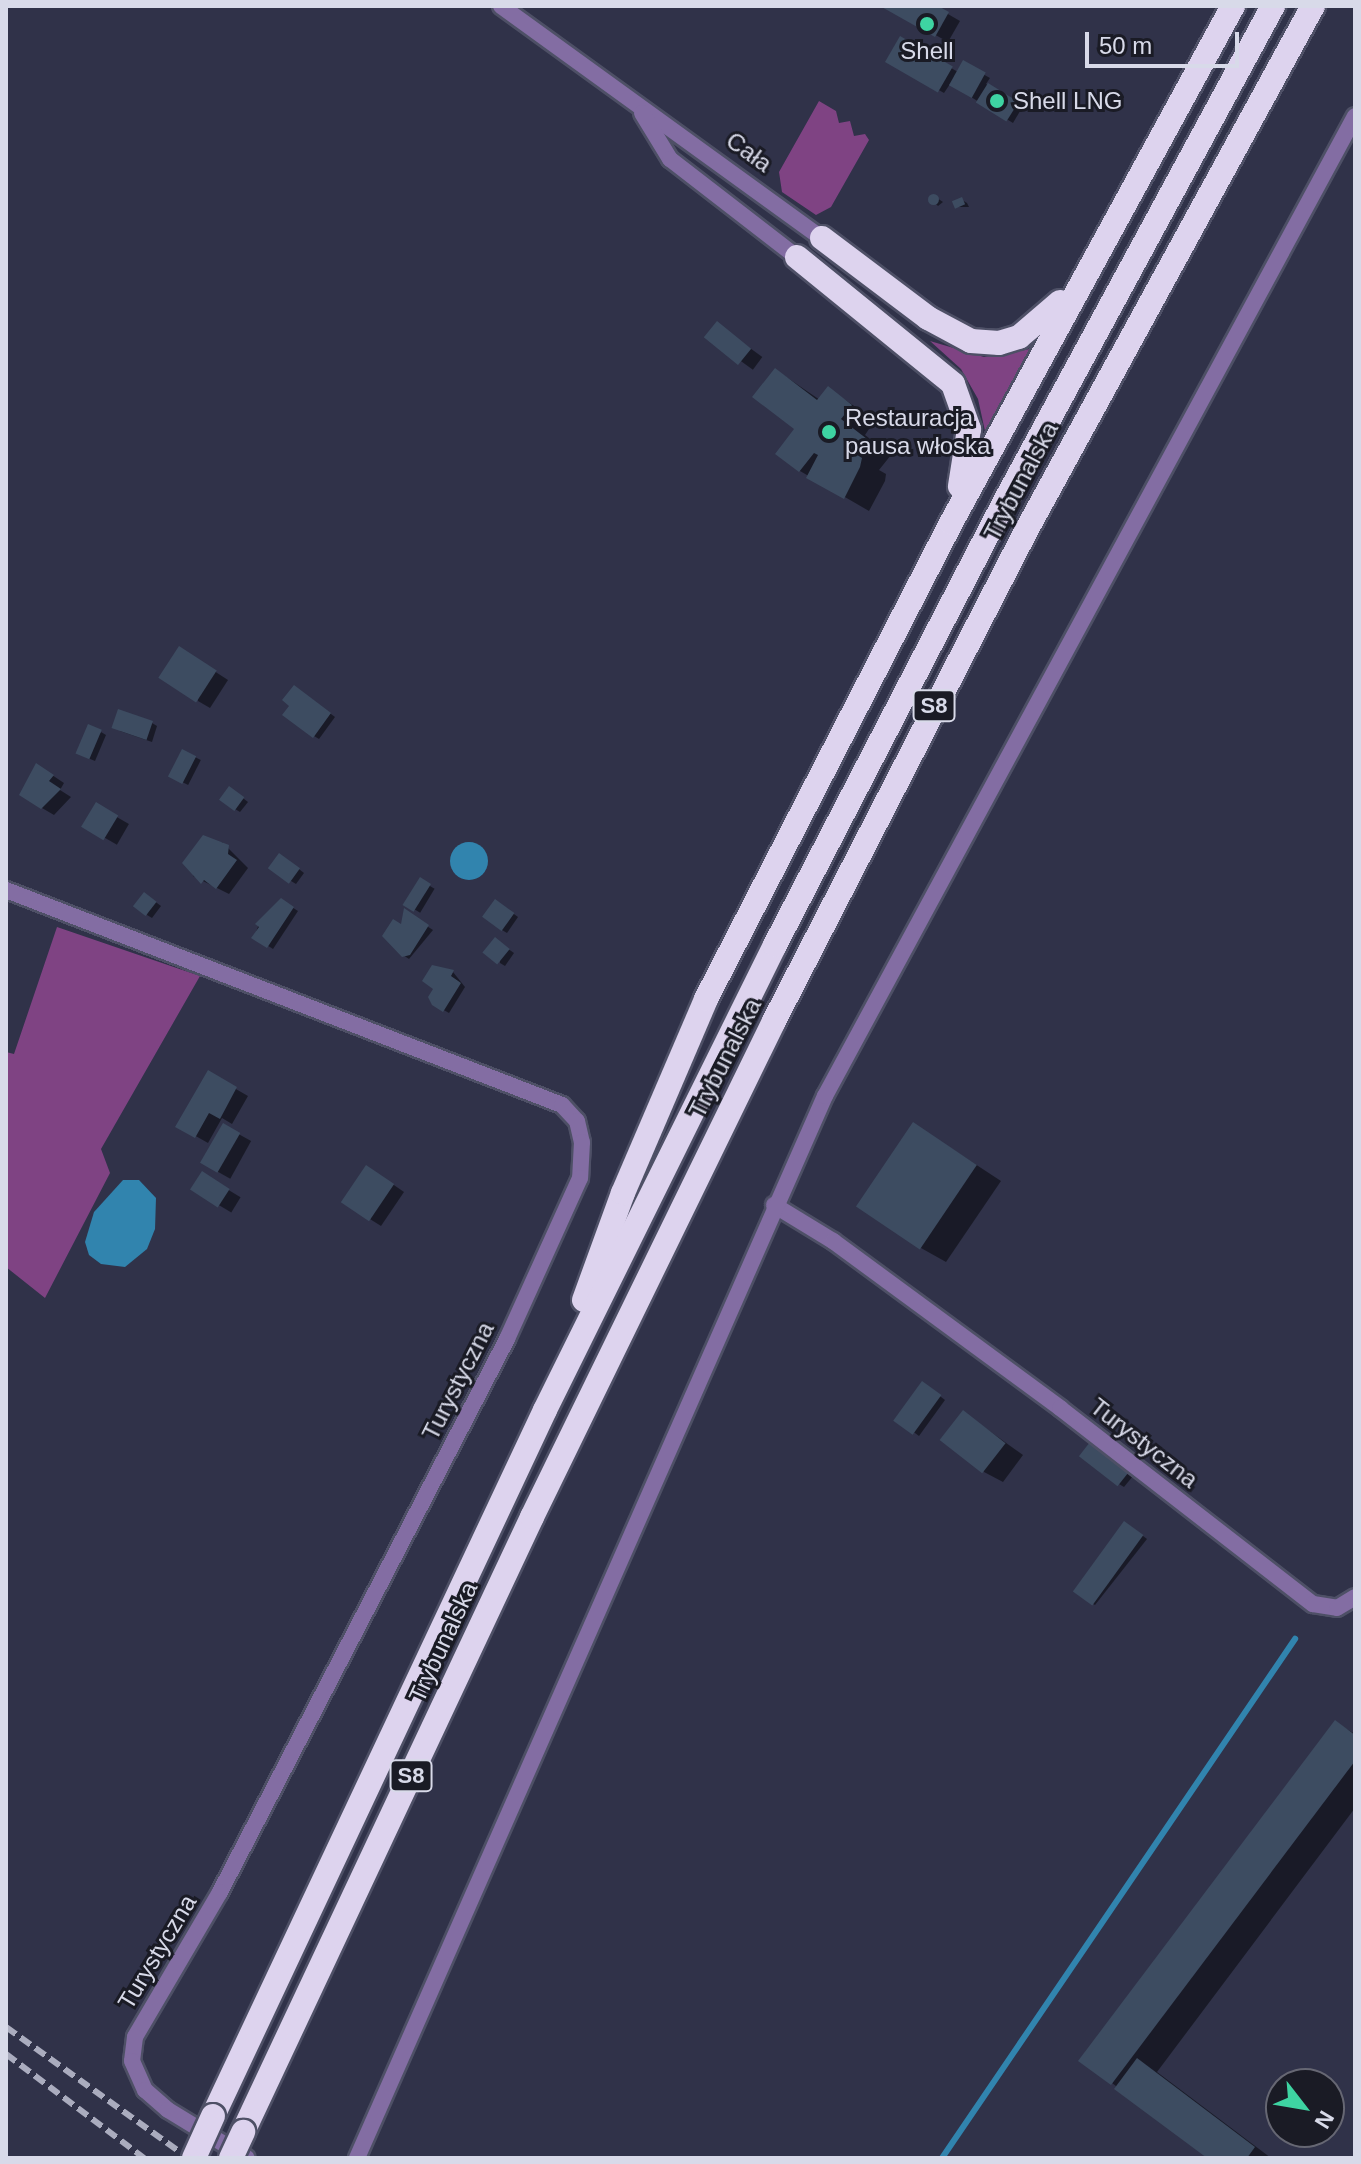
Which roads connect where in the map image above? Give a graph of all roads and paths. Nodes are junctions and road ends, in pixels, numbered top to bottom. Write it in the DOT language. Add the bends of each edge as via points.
graph roads {
  1 [pos="501,6"];
  2 [pos="1233,6"];
  3 [pos="1273,6"];
  4 [pos="1313,6"];
  5 [pos="642,113"];
  6 [pos="1355,116"];
  7 [pos="822,238"];
  8 [pos="797,257"];
  9 [pos="1083,277"];
  10 [pos="951,523"];
  11 [pos="6,890"];
  12 [pos="774,1205"];
  13 [pos="545,1410"];
  14 [pos="1355,1597"];
  15 [pos="194,2158"];
  16 [pos="231,2158"];
  17 [pos="247,2158"];
  18 [pos="357,2158"];
  1 -- 5 [label="street, Cała"];
  2 -- 9 [label="highway"];
  3 -- 13 [label="highway, Trybunalska / S8" via="904,693"];
  4 -- 16 [label="highway, Trybunalska / S8, bridge" via="1069,451 774,1021 532,1517"];
  5 -- 7 [label="street, Cała" via="680,132"];
  5 -- 8 [label="street, Cała" via="670,159"];
  6 -- 12 [label="street" via="912,930"];
  7 -- 9 [label="highway" via="928,318 978,342 1005,342 1025,334"];
  8 -- 10 [label="highway" via="925,356 957,390 970,447"];
  9 -- 10 [label="highway"];
  10 -- 13 [label="highway" via="698,1016 623,1193"];
  11 -- 17 [label="street, Turystyczna" via="562,1105 577,1121 582,1142 580,1178 507,1339 220,1892 135,2037 132,2061 145,2090"];
  12 -- 14 [label="street, Turystyczna" via="833,1241 1009,1371 1313,1604 1337,1608"];
  12 -- 18 [label="street"];
  13 -- 15 [label="highway, Trybunalska / S8, bridge"];
}
